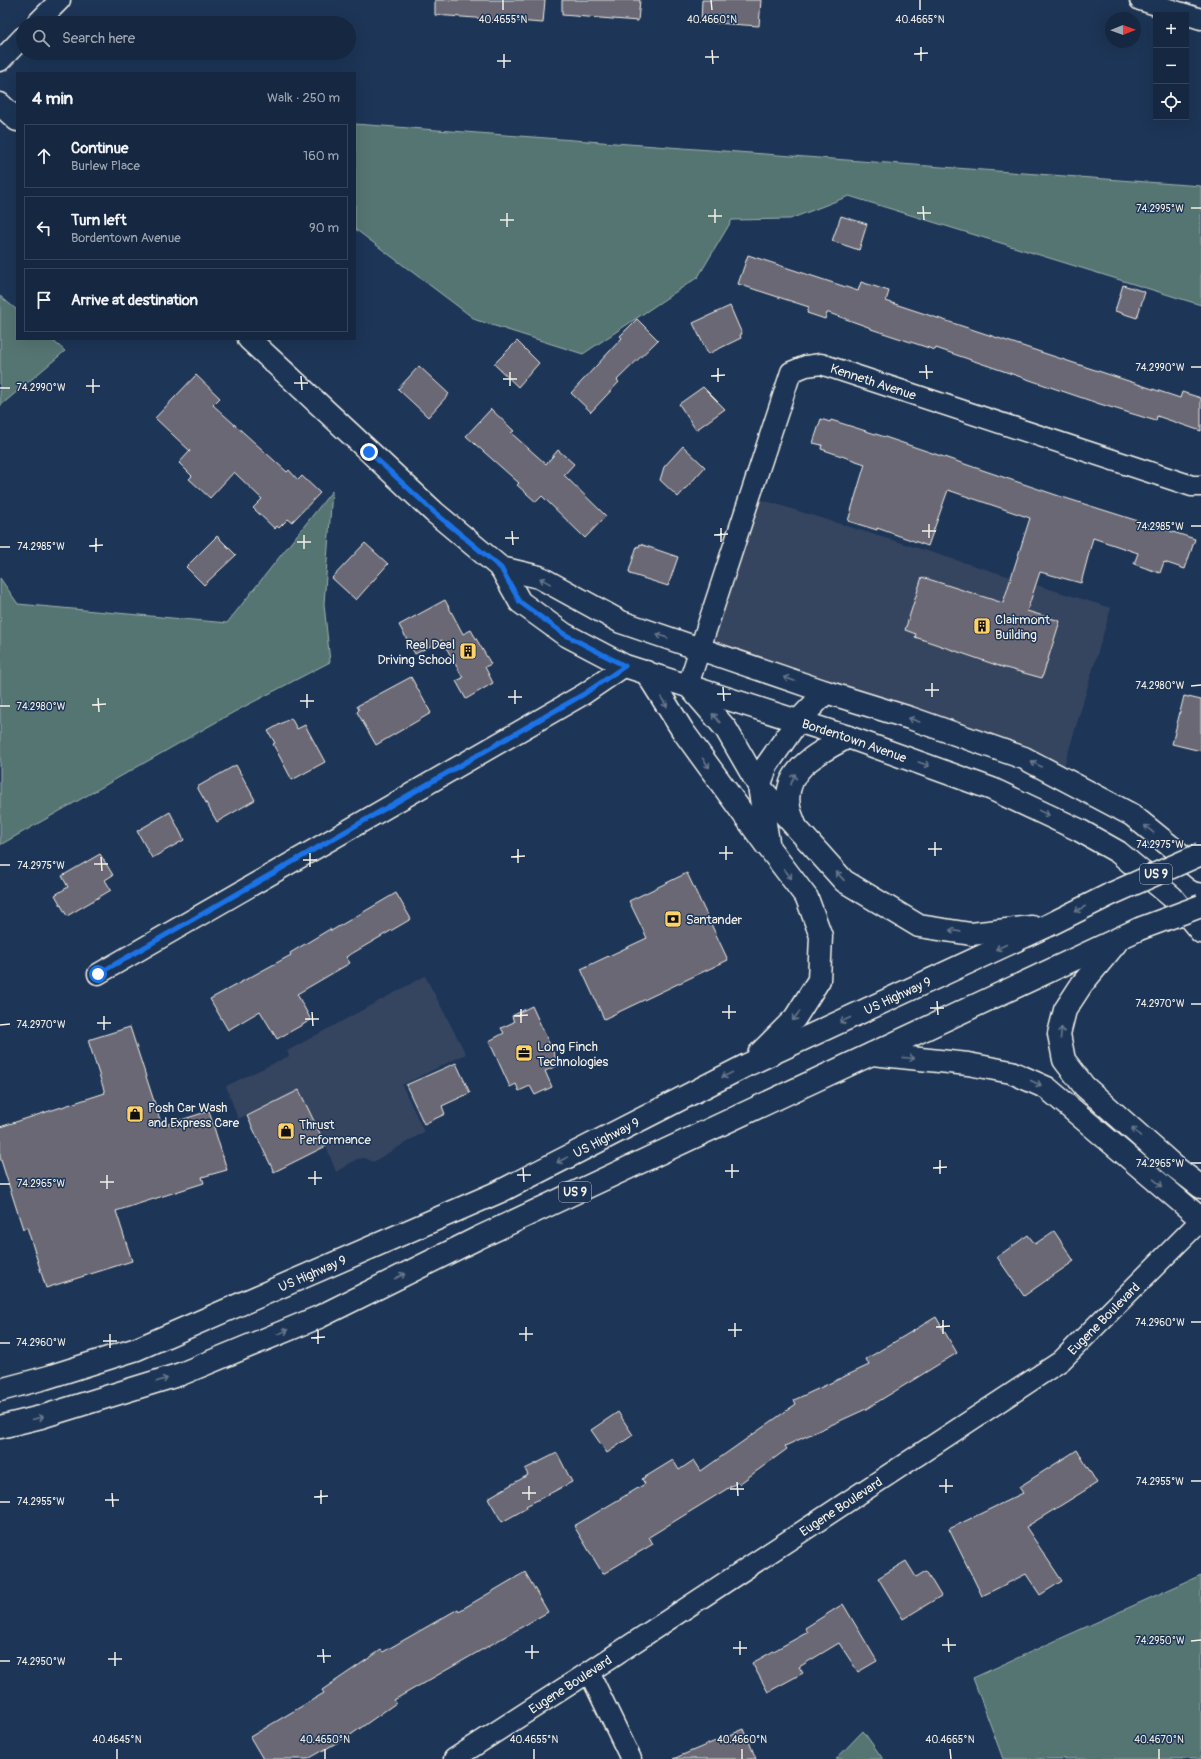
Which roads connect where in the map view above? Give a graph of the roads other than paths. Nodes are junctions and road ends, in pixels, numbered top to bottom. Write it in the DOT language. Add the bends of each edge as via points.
graph roads {
  1 [pos="60,0"];
  2 [pos="1140,0"];
  3 [pos="44,16"];
  4 [pos="1201,19"];
  5 [pos="16,44"];
  6 [pos="0,61"];
  7 [pos="0,104"];
  8 [pos="16,119"];
  9 [pos="250,340"];
  10 [pos="1201,486"];
  11 [pos="501,568"];
  12 [pos="699,649"];
  13 [pos="625,666"];
  14 [pos="646,672"];
  15 [pos="688,685"];
  16 [pos="826,692"];
  17 [pos="797,722"];
  18 [pos="848,737"];
  19 [pos="759,786"];
  20 [pos="797,830"];
  21 [pos="769,848"];
  22 [pos="1201,854"];
  23 [pos="1201,871"];
  24 [pos="1201,906"];
  25 [pos="1049,925"];
  26 [pos="1201,932"];
  27 [pos="1130,933"];
  28 [pos="98,974"];
  29 [pos="870,1054"];
  30 [pos="747,1065"];
  31 [pos="1200,1185"];
  32 [pos="1201,1220"];
  33 [pos="0,1390"];
  34 [pos="0,1427"];
  35 [pos="589,1672"];
  36 [pos="454,1759"];
  37 [pos="631,1759"];
  1 -- 3 [label="street"];
  2 -- 4 [label="street"];
  5 -- 6 [label="street"];
  7 -- 8 [label="main road"];
  9 -- 11 [label="main road, Bordentown Avenue" via="434,512"];
  10 -- 12 [label="street, Kenneth Avenue" via="1192,486 821,364 806,366 790,372"];
  12 -- 11 [label="main road, Bordentown Avenue, one-way" via="621,622 539,577"];
  11 -- 13 [label="main road, Bordentown Avenue" via="520,602 564,634"];
  12 -- 15 [label="street, Kenneth Avenue"];
  16 -- 12 [label="main road, Bordentown Avenue, one-way"];
  13 -- 14 [label="main road, Bordentown Avenue"];
  13 -- 28 [label="street" via="584,694"];
  14 -- 15 [label="main road, Bordentown Avenue"];
  14 -- 21 [label="main road, one-way" via="683,731"];
  15 -- 17 [label="main road, Bordentown Avenue"];
  19 -- 15 [label="main road, one-way" via="726,729"];
  16 -- 17 [label="main road"];
  23 -- 16 [label="main road, Bordentown Avenue, one-way" via="1132,815 1024,758"];
  17 -- 18 [label="main road, Bordentown Avenue"];
  17 -- 19 [label="main road" via="767,764"];
  20 -- 18 [label="main road, one-way" via="789,808 789,790 796,772 815,754"];
  18 -- 26 [label="main road, Bordentown Avenue, one-way" via="992,789 1079,830 1118,852 1172,897"];
  19 -- 20 [label="main road"];
  19 -- 21 [label="main road"];
  25 -- 20 [label="main road, one-way" via="971,934 919,926 844,881"];
  21 -- 30 [label="main road, one-way" via="807,898 821,936 819,980 795,1018"];
  22 -- 25 [label="main road, US Highway 9 / US 9, one-way, bridge"];
  24 -- 27 [label="main road, US 9, bridge"];
  25 -- 30 [label="main road, US Highway 9 / US 9, one-way"];
  27 -- 29 [label="main road, US 9"];
  31 -- 27 [label="main road, one-way" via="1174,1167 1084,1086 1064,1060 1059,1034 1065,1010 1082,984"];
  29 -- 32 [label="main road, one-way" via="968,1064 1011,1072 1047,1088"];
  34 -- 29 [label="main road, US 9, one-way" via="181,1374 319,1317 478,1238"];
  30 -- 33 [label="main road, US Highway 9 / US 9, one-way" via="501,1191 280,1288 136,1349"];
  32 -- 35 [label="street, Eugene Boulevard" via="1061,1361"];
  35 -- 36 [label="street, Eugene Boulevard"];
  35 -- 37 [label="street"];
}
